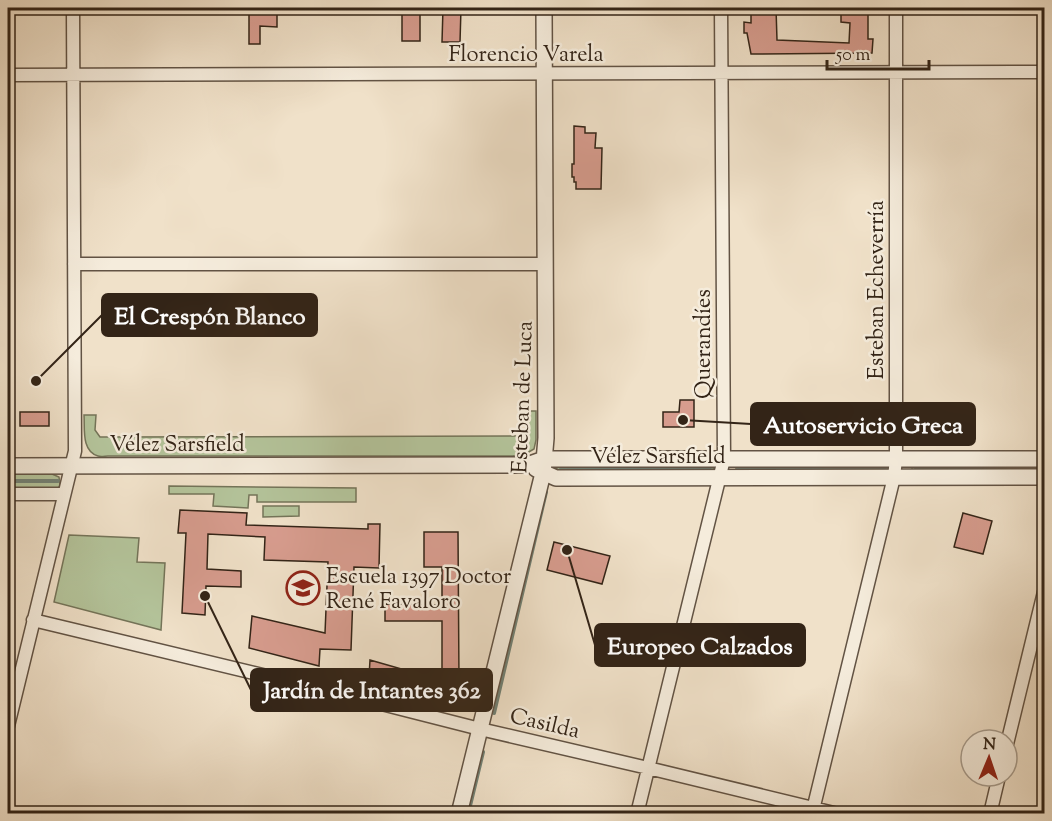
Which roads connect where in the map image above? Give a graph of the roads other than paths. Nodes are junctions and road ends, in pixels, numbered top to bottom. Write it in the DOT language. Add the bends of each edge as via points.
graph roads {
  1 [pos="73,8"];
  2 [pos="544,8"];
  3 [pos="722,8"];
  4 [pos="896,8"];
  5 [pos="1044,72"];
  6 [pos="721,73"];
  7 [pos="896,73"];
  8 [pos="544,74"];
  9 [pos="8,75"];
  10 [pos="73,75"];
  11 [pos="74,264"];
  12 [pos="545,264"];
  13 [pos="724,459"];
  14 [pos="896,459"];
  15 [pos="1044,459"];
  16 [pos="8,466"];
  17 [pos="72,466"];
  18 [pos="544,466"];
  19 [pos="894,477"];
  20 [pos="1044,477"];
  21 [pos="719,478"];
  22 [pos="8,494"];
  23 [pos="64,494"];
  24 [pos="1044,592"];
  25 [pos="33,620"];
  26 [pos="8,726"];
  27 [pos="1011,728"];
  28 [pos="480,729"];
  29 [pos="648,768"];
  30 [pos="996,788"];
  31 [pos="812,811"];
  32 [pos="459,813"];
  33 [pos="637,813"];
  34 [pos="838,813"];
  35 [pos="990,813"];
  1 -- 10 [label="street"];
  2 -- 8 [label="street, Esteban de Luca"];
  3 -- 6 [label="street, Querandíes"];
  4 -- 7 [label="street, Esteban Echeverría"];
  5 -- 7 [label="street, Florencio Varela"];
  6 -- 7 [label="street, Florencio Varela"];
  6 -- 8 [label="street, Florencio Varela"];
  6 -- 13 [label="street, Querandíes"];
  7 -- 14 [label="street, Esteban Echeverría"];
  8 -- 10 [label="street, Florencio Varela"];
  8 -- 12 [label="street, Esteban de Luca"];
  9 -- 10 [label="street, Florencio Varela"];
  10 -- 11 [label="street"];
  11 -- 12 [label="street"];
  11 -- 17 [label="street"];
  12 -- 18 [label="street, Esteban de Luca"];
  13 -- 14 [label="street, Vélez Sarsfield"];
  13 -- 18 [label="street, Vélez Sarsfield"];
  13 -- 21 [label="street, Querandíes"];
  14 -- 15 [label="street, Vélez Sarsfield"];
  14 -- 19 [label="street, Esteban Echeverría"];
  16 -- 17 [label="street, Vélez Sarsfield"];
  17 -- 18 [label="street, Vélez Sarsfield"];
  17 -- 23 [label="street"];
  18 -- 21 [label="street, Vélez Sarsfield" via="556,478"];
  18 -- 28 [label="street, Esteban de Luca"];
  19 -- 20 [label="street, Vélez Sarsfield"];
  19 -- 21 [label="street, Vélez Sarsfield"];
  19 -- 31 [label="street, Esteban Echeverría"];
  21 -- 29 [label="street, Querandíes"];
  22 -- 23 [label="street"];
  23 -- 25 [label="street"];
  24 -- 27 [label="street"];
  25 -- 26 [label="street"];
  25 -- 28 [label="street, Casilda"];
  28 -- 29 [label="street, Casilda"];
  28 -- 32 [label="street, Esteban de Luca"];
  29 -- 31 [label="street, Casilda"];
  29 -- 33 [label="street, Querandíes"];
  30 -- 35 [label="street"];
  31 -- 34 [label="street, Casilda"];
}
